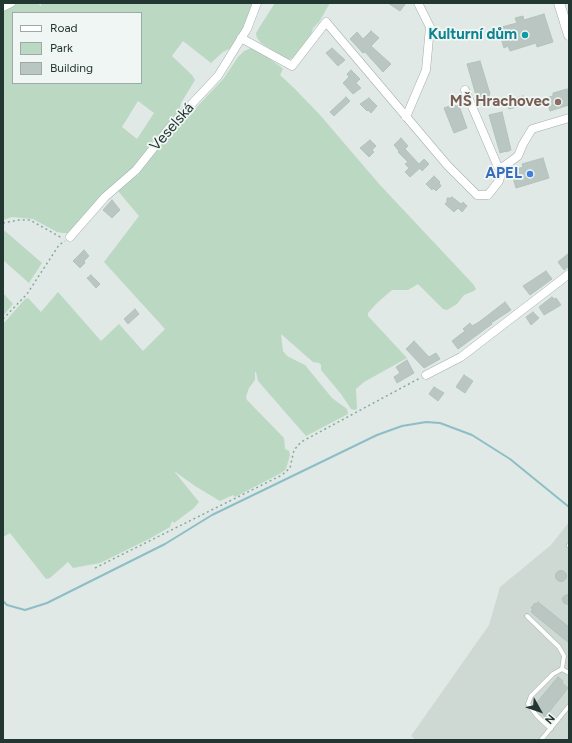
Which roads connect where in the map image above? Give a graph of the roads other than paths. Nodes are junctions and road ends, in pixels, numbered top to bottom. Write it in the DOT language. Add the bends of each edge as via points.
graph roads {
  1 [pos="11,3"];
  2 [pos="257,3"];
  3 [pos="418,3"];
  4 [pos="559,3"];
  5 [pos="3,7"];
  6 [pos="569,35"];
  7 [pos="242,38"];
  8 [pos="465,90"];
  9 [pos="406,117"];
  10 [pos="569,118"];
  11 [pos="503,167"];
  12 [pos="70,237"];
  13 [pos="569,274"];
  14 [pos="426,375"];
  15 [pos="528,616"];
  16 [pos="562,669"];
  17 [pos="569,673"];
  18 [pos="569,706"];
  19 [pos="551,729"];
  20 [pos="541,740"];
  1 -- 5 [label="street"];
  2 -- 7 [label="street, Veselská"];
  3 -- 9 [label="street" via="430,27 430,34 426,70"];
  4 -- 6 [label="street"];
  7 -- 9 [label="street" via="292,66 326,22"];
  7 -- 12 [label="street, Veselská" via="218,76 171,126 136,170 105,197"];
  8 -- 11 [label="street" via="498,167"];
  9 -- 11 [label="street" via="477,195 488,195 499,181"];
  10 -- 11 [label="street" via="532,129 518,156"];
  13 -- 14 [label="street" via="461,357"];
  15 -- 16 [label="lane" via="559,647 564,656"];
  16 -- 17 [label="lane"];
  16 -- 19 [label="lane" via="553,674 531,696 528,704"];
  18 -- 19 [label="lane"];
  19 -- 20 [label="lane"];
}
